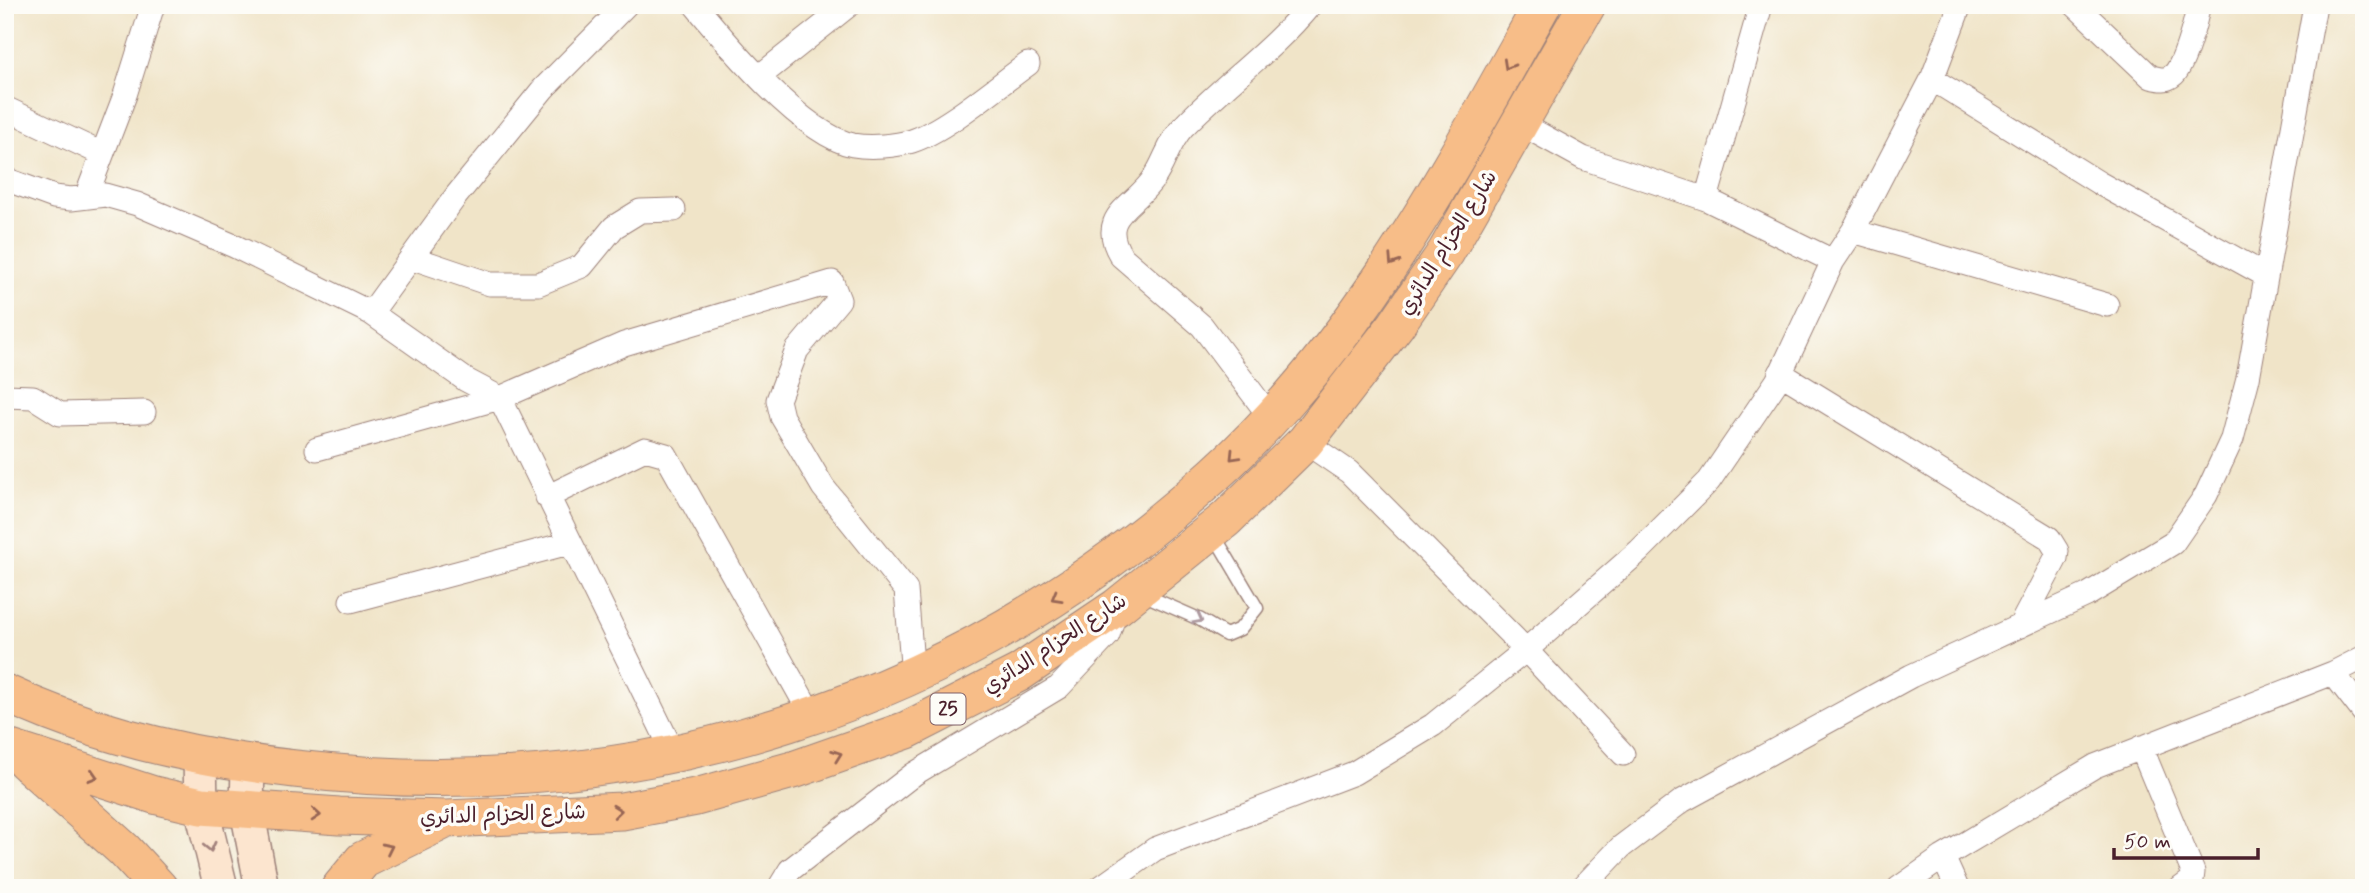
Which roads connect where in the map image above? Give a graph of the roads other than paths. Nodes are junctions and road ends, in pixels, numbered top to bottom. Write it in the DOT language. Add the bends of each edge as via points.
graph roads {
  1 [pos="153,5"];
  2 [pos="626,5"];
  3 [pos="695,5"];
  4 [pos="849,5"];
  5 [pos="1311,5"];
  6 [pos="1542,5"];
  7 [pos="1587,5"];
  8 [pos="1761,5"];
  9 [pos="1960,5"];
  10 [pos="2075,5"];
  11 [pos="2198,5"];
  12 [pos="2315,5"];
  13 [pos="1028,64"];
  14 [pos="760,76"];
  15 [pos="1932,79"];
  16 [pos="5,108"];
  17 [pos="1521,124"];
  18 [pos="100,153"];
  19 [pos="5,179"];
  20 [pos="86,197"];
  21 [pos="1706,199"];
  22 [pos="674,210"];
  23 [pos="1853,231"];
  24 [pos="413,258"];
  25 [pos="1833,261"];
  26 [pos="2266,275"];
  27 [pos="2106,305"];
  28 [pos="371,313"];
  29 [pos="1780,373"];
  30 [pos="5,396"];
  31 [pos="499,398"];
  32 [pos="144,412"];
  33 [pos="1271,418"];
  34 [pos="1304,442"];
  35 [pos="317,449"];
  36 [pos="547,497"];
  37 [pos="1211,531"];
  38 [pos="569,543"];
  39 [pos="1127,599"];
  40 [pos="351,601"];
  41 [pos="2020,625"];
  42 [pos="1526,650"];
  43 [pos="2364,657"];
  44 [pos="2333,673"];
  45 [pos="913,676"];
  46 [pos="5,693"];
  47 [pos="2364,713"];
  48 [pos="812,716"];
  49 [pos="2141,747"];
  50 [pos="11,750"];
  51 [pos="1623,754"];
  52 [pos="200,756"];
  53 [pos="675,756"];
  54 [pos="248,764"];
  55 [pos="201,806"];
  56 [pos="247,810"];
  57 [pos="446,819"];
  58 [pos="1942,857"];
  59 [pos="159,888"];
  60 [pos="221,888"];
  61 [pos="262,888"];
  62 [pos="340,888"];
  63 [pos="779,888"];
  64 [pos="1100,888"];
  65 [pos="1582,888"];
  66 [pos="1899,888"];
  67 [pos="1957,888"];
  68 [pos="2181,888"];
  1 -- 18 [label="street" via="125,95"];
  2 -- 24 [label="street" via="543,89 456,196"];
  3 -- 14 [label="street"];
  4 -- 14 [label="street"];
  5 -- 33 [label="street" via="1283,38 1182,128 1153,181 1112,225 1112,242 1121,256 1202,326"];
  6 -- 33 [label="main road, شارع الحزام الدائري / 25, one-way" via="1395,258"];
  7 -- 17 [label="main road, شارع الحزام الدائري / 25"];
  8 -- 21 [label="street"];
  9 -- 15 [label="street"];
  10 -- 11 [label="street" via="2151,77 2164,80 2176,74 2181,63"];
  12 -- 26 [label="street"];
  13 -- 14 [label="street" via="937,128 912,141 887,145 853,145 817,130"];
  15 -- 23 [label="street"];
  15 -- 26 [label="street" via="2099,183"];
  16 -- 18 [label="street"];
  17 -- 21 [label="street" via="1583,158"];
  17 -- 34 [label="main road, شارع الحزام الدائري / 25" via="1446,252"];
  18 -- 20 [label="street"];
  19 -- 20 [label="street" via="54,197"];
  20 -- 28 [label="street" via="105,195 136,204"];
  21 -- 25 [label="street"];
  22 -- 24 [label="street" via="640,211 614,227 582,266 538,284 489,284"];
  23 -- 25 [label="street"];
  23 -- 27 [label="street"];
  24 -- 28 [label="street"];
  25 -- 29 [label="street"];
  26 -- 41 [label="street" via="2232,439 2206,495 2180,533 2173,542 2087,595"];
  28 -- 31 [label="street"];
  29 -- 41 [label="street" via="2049,538 2056,558"];
  29 -- 42 [label="street" via="1709,481 1639,551"];
  30 -- 32 [label="street" via="33,397 60,414"];
  31 -- 35 [label="street"];
  31 -- 36 [label="street"];
  31 -- 45 [label="street" via="624,344 832,282 839,300 797,350 778,400 782,417 823,487 906,590"];
  33 -- 45 [label="main road, شارع الحزام الدائري / 25, one-way" via="1207,482 1069,589"];
  34 -- 37 [label="main road, شارع الحزام الدائري / 25"];
  34 -- 42 [label="street" via="1349,471"];
  36 -- 38 [label="street"];
  36 -- 48 [label="street" via="645,449 666,455"];
  37 -- 39 [label="main road, شارع الحزام الدائري / 25"];
  39 -- 37 [label="lane, one-way" via="1199,619 1226,635 1240,629 1256,608"];
  38 -- 40 [label="street"];
  38 -- 53 [label="street"];
  57 -- 39 [label="main road, شارع الحزام الدائري / 25, one-way" via="622,811 696,797 796,769 907,730 1018,673"];
  39 -- 63 [label="street" via="1108,635 1059,687 914,774 790,870"];
  41 -- 65 [label="street" via="1912,676 1682,802 1620,847"];
  42 -- 51 [label="street"];
  42 -- 64 [label="street" via="1433,724 1353,773 1155,849"];
  43 -- 44 [label="street"];
  44 -- 47 [label="street"];
  44 -- 49 [label="street"];
  45 -- 48 [label="main road, شارع الحزام الدائري / 25"];
  46 -- 52 [label="main road, شارع الحزام الدائري / 25" via="95,728"];
  48 -- 53 [label="main road, شارع الحزام الدائري / 25"];
  49 -- 58 [label="street" via="2095,766"];
  49 -- 68 [label="street" via="2193,872 2192,880"];
  50 -- 55 [label="main road, شارع الحزام الدائري / 25, one-way"];
  50 -- 59 [label="main road" via="124,850"];
  52 -- 54 [label="main road, شارع الحزام الدائري / 25"];
  52 -- 55 [label="main road"];
  53 -- 54 [label="main road, شارع الحزام الدائري / 25" via="578,772 494,778 370,778"];
  54 -- 56 [label="main road"];
  55 -- 56 [label="main road, شارع الحزام الدائري / 25"];
  55 -- 60 [label="main road, one-way"];
  56 -- 57 [label="main road, شارع الحزام الدائري / 25, one-way"];
  56 -- 61 [label="main road"];
  62 -- 57 [label="main road, one-way" via="363,860"];
  58 -- 66 [label="street"];
  58 -- 67 [label="street"];
}
